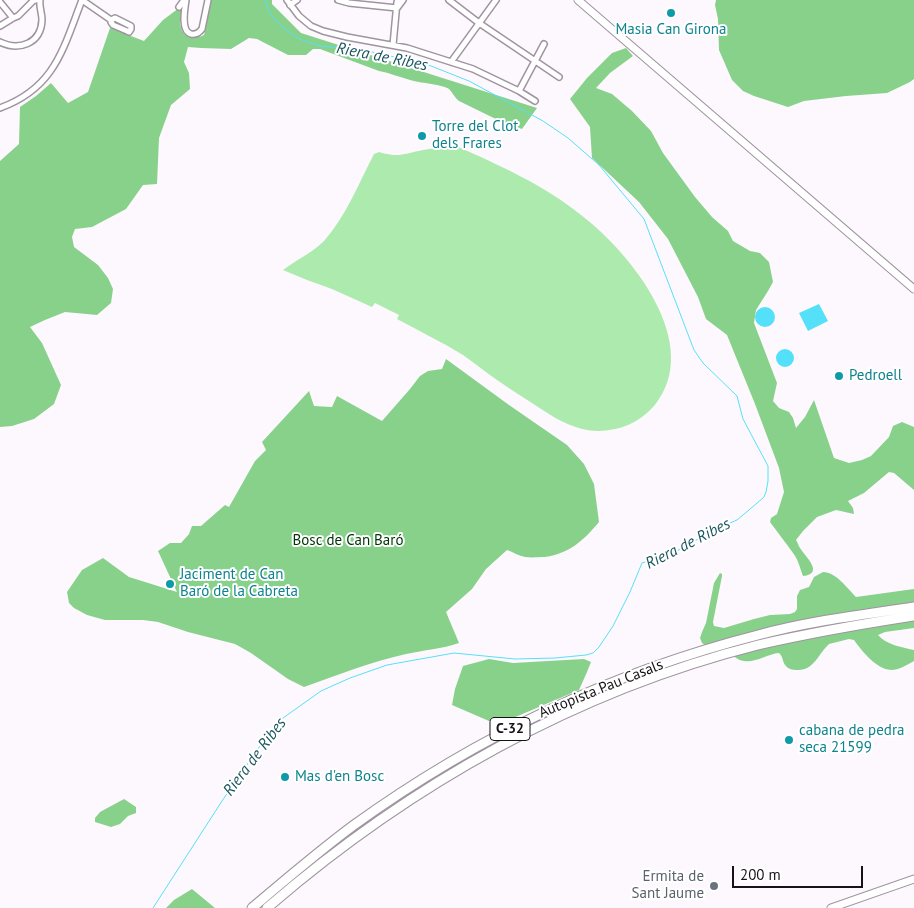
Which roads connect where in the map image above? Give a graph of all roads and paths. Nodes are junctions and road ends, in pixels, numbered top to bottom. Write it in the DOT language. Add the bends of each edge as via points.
graph roads {
  1 [pos="36,0"];
  2 [pos="40,0"];
  3 [pos="82,0"];
  4 [pos="185,0"];
  5 [pos="208,0"];
  6 [pos="298,0"];
  7 [pos="338,0"];
  8 [pos="398,0"];
  9 [pos="404,0"];
  10 [pos="449,0"];
  11 [pos="496,0"];
  12 [pos="578,0"];
  13 [pos="349,1"];
  14 [pos="0,2"];
  15 [pos="289,3"];
  16 [pos="179,7"];
  17 [pos="397,8"];
  18 [pos="13,18"];
  19 [pos="111,20"];
  20 [pos="478,23"];
  21 [pos="0,26"];
  22 [pos="0,42"];
  23 [pos="544,44"];
  24 [pos="393,45"];
  25 [pos="534,61"];
  26 [pos="451,62"];
  27 [pos="559,77"];
  28 [pos="519,91"];
  29 [pos="535,101"];
  30 [pos="0,108"];
  31 [pos="914,289"];
  32 [pos="914,603"];
  33 [pos="914,607"];
  34 [pos="912,617"];
  35 [pos="814,622"];
  36 [pos="914,879"];
  37 [pos="252,908"];
  38 [pos="267,908"];
  39 [pos="831,908"];
  1 -- 18 [label="street"];
  2 -- 22 [label="street" via="42,22 36,37 20,46"];
  3 -- 19 [label="street"];
  3 -- 30 [label="street" via="59,59 47,77 32,91"];
  4 -- 5 [label="street" via="184,21 191,34 202,29"];
  4 -- 16 [label="street"];
  6 -- 15 [label="street"];
  7 -- 13 [label="street"];
  8 -- 17 [label="street"];
  9 -- 17 [label="street"];
  10 -- 20 [label="street"];
  11 -- 20 [label="street"];
  12 -- 31 [label="street"];
  13 -- 17 [label="street"];
  14 -- 18 [label="street"];
  15 -- 24 [label="street" via="310,26"];
  17 -- 24 [label="street"];
  18 -- 21 [label="street"];
  20 -- 25 [label="street"];
  20 -- 26 [label="street"];
  23 -- 25 [label="street"];
  24 -- 26 [label="street"];
  25 -- 27 [label="street"];
  25 -- 28 [label="street"];
  26 -- 28 [label="street"];
  28 -- 29 [label="street"];
  32 -- 35 [label="highway"];
  33 -- 35 [label="highway, Autopista Pau Casals / C-32"];
  34 -- 38 [label="highway, Autopista Pau Casals / C-32" via="814,633 684,667 534,728 407,801 359,834"];
  35 -- 37 [label="highway, Autopista Pau Casals / C-32" via="672,660 568,700 492,738 431,773 354,825"];
  36 -- 39 [label="street"];
}
